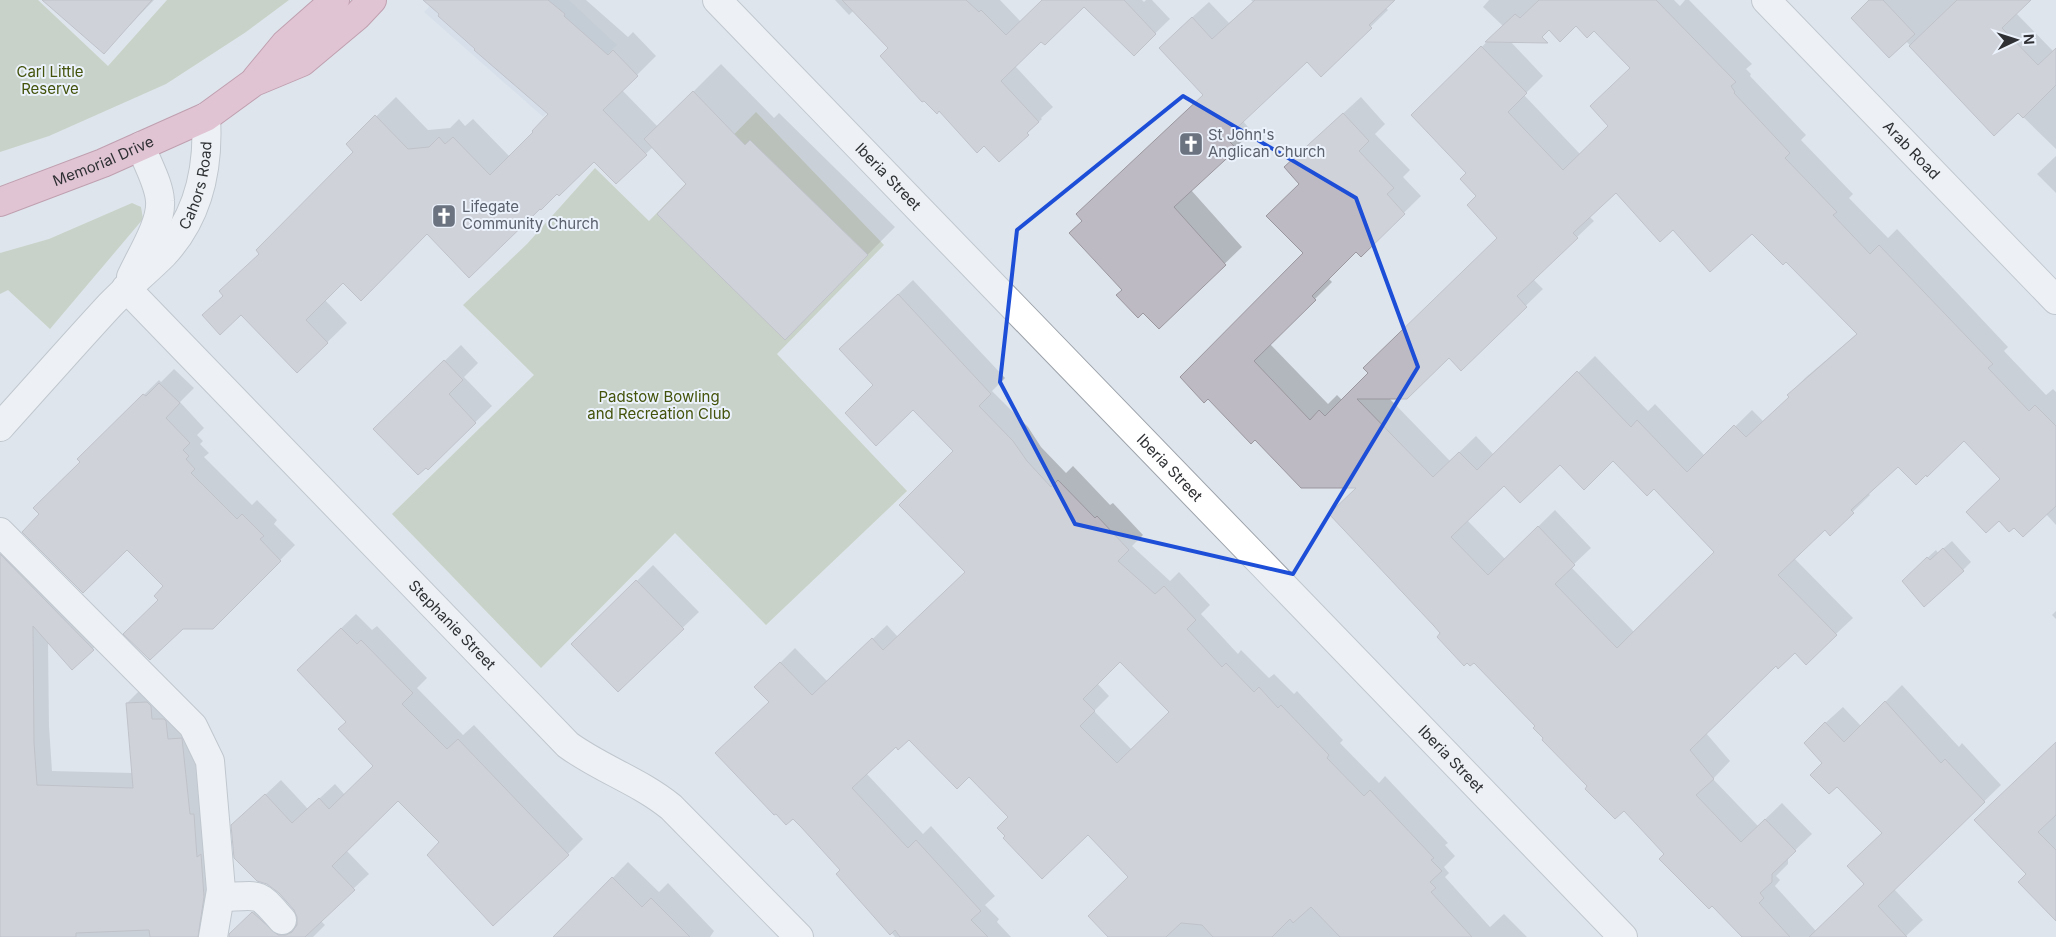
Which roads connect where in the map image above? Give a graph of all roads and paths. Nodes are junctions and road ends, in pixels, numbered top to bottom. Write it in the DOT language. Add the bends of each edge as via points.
graph roads {
  1 [pos="335,0"];
  2 [pos="372,0"];
  3 [pos="716,0"];
  4 [pos="1766,0"];
  5 [pos="254,82"];
  6 [pos="206,117"];
  7 [pos="140,146"];
  8 [pos="0,202"];
  9 [pos="126,288"];
  10 [pos="2056,300"];
  11 [pos="0,426"];
  12 [pos="0,532"];
  13 [pos="221,890"];
  14 [pos="282,920"];
  15 [pos="213,937"];
  16 [pos="799,937"];
  17 [pos="1623,937"];
  1 -- 5 [label="main road, Cahors Road" via="285,44"];
  2 -- 5 [label="main road, Cahors Road" via="302,62"];
  3 -- 17 [label="street, Iberia Street"];
  4 -- 10 [label="street, Arab Road"];
  5 -- 6 [label="main road, Cahors Road"];
  6 -- 7 [label="main road, Memorial Drive"];
  6 -- 9 [label="street, Cahors Road" via="206,163 195,203 184,226 163,254"];
  7 -- 8 [label="main road, Memorial Drive"];
  7 -- 9 [label="street, Cahors Road" via="160,203 157,220"];
  9 -- 11 [label="street, Cahors Road"];
  9 -- 16 [label="street, Stephanie Street" via="568,745 604,768 653,792"];
  12 -- 13 [label="street" via="192,726 210,761"];
  13 -- 14 [label="street" via="227,897 261,897"];
  13 -- 15 [label="street"];
}
